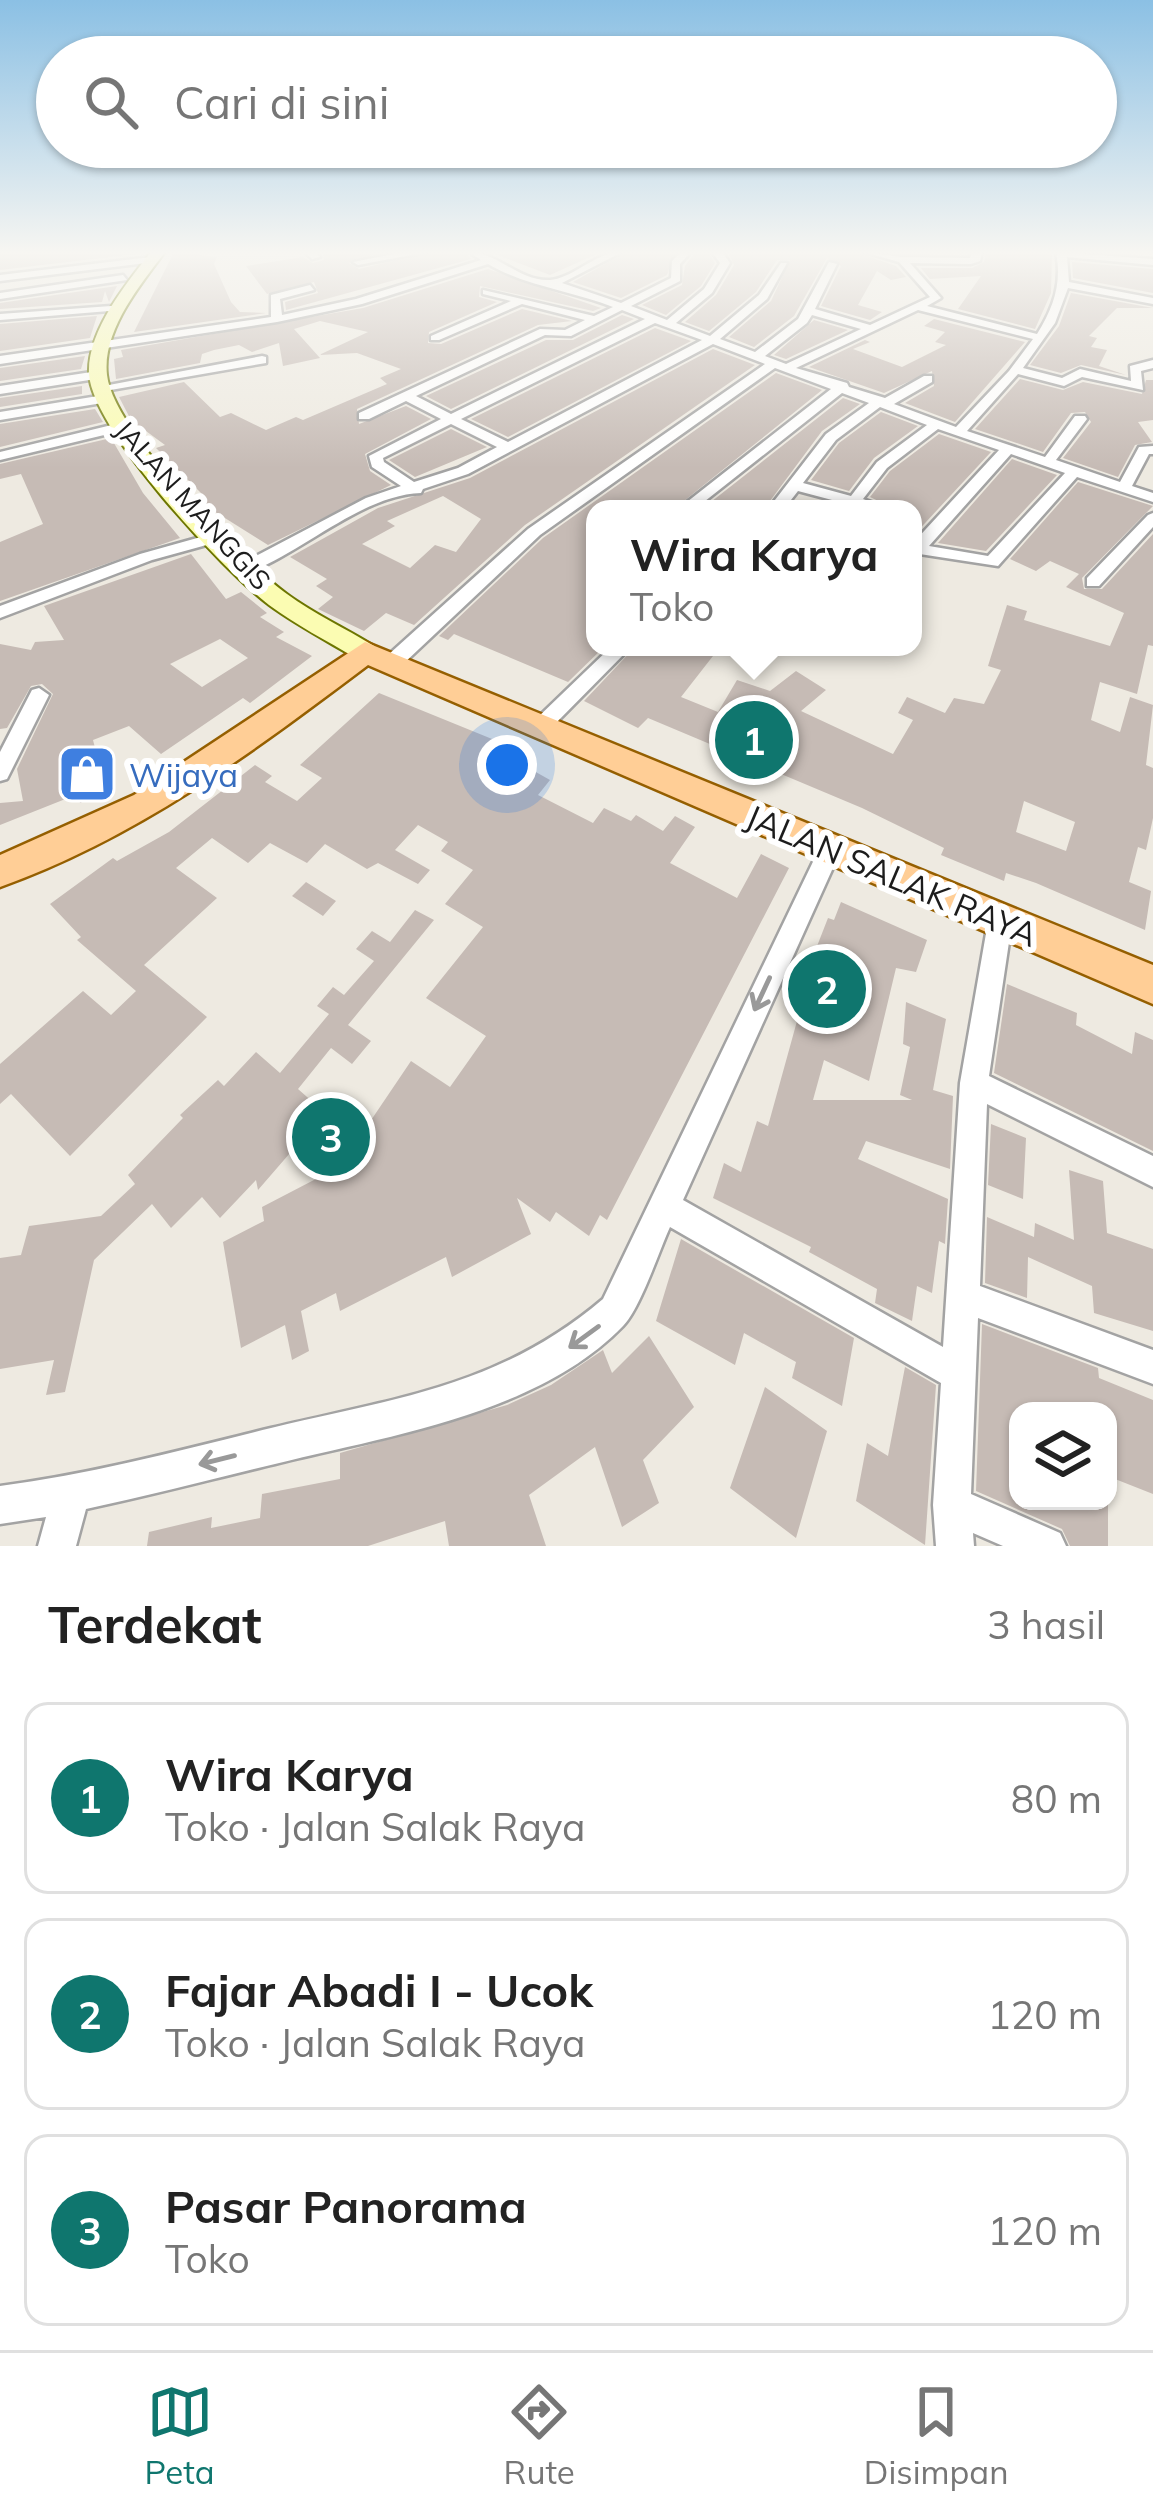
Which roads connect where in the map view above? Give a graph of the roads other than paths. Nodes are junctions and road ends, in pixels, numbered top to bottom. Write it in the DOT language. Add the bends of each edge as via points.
graph roads {
  1 [pos="113,324"];
  2 [pos="246,324"];
  3 [pos="467,324"];
  4 [pos="588,324"];
  5 [pos="643,324"];
  6 [pos="731,324"];
  7 [pos="796,324"];
  8 [pos="857,324"];
  9 [pos="884,324"];
  10 [pos="986,324"];
  11 [pos="1045,324"];
  12 [pos="667,325"];
  13 [pos="873,329"];
  14 [pos="1037,337"];
  15 [pos="435,338"];
  16 [pos="712,340"];
  17 [pos="103,348"];
  18 [pos="759,356"];
  19 [pos="0,359"];
  20 [pos="262,360"];
  21 [pos="783,364"];
  22 [pos="1152,365"];
  23 [pos="1019,371"];
  24 [pos="928,379"];
  25 [pos="843,386"];
  26 [pos="100,387"];
  27 [pos="0,390"];
  28 [pos="405,396"];
  29 [pos="884,402"];
  30 [pos="0,416"];
  31 [pos="364,416"];
  32 [pos="448,417"];
  33 [pos="1080,419"];
  34 [pos="937,424"];
  35 [pos="120,427"];
  36 [pos="958,432"];
  37 [pos="507,447"];
  38 [pos="1007,450"];
  39 [pos="1153,450"];
  40 [pos="0,456"];
  41 [pos="1047,463"];
  42 [pos="1074,472"];
  43 [pos="793,485"];
  44 [pos="1124,488"];
  45 [pos="416,490"];
  46 [pos="1153,497"];
  47 [pos="697,500"];
  48 [pos="782,500"];
  49 [pos="855,500"];
  50 [pos="1153,518"];
  51 [pos="922,522"];
  52 [pos="933,526"];
  53 [pos="215,538"];
  54 [pos="922,539"];
  55 [pos="922,549"];
  56 [pos="245,569"];
  57 [pos="1093,582"];
  58 [pos="0,612"];
  59 [pos="613,656"];
  60 [pos="380,657"];
  61 [pos="39,695"];
  62 [pos="542,725"];
  63 [pos="0,773"];
  64 [pos="830,850"];
  65 [pos="0,871"];
  66 [pos="1000,922"];
  67 [pos="1152,979"];
  68 [pos="974,1083"];
  69 [pos="1153,1172"];
  70 [pos="664,1206"];
  71 [pos="965,1297"];
  72 [pos="1153,1367"];
  73 [pos="960,1375"];
  74 [pos="71,1496"];
  75 [pos="0,1505"];
  76 [pos="952,1505"];
  77 [pos="57,1546"];
  78 [pos="955,1546"];
  79 [pos="1047,1546"];
  1 -- 17 [label="street"];
  2 -- 17 [label="street"];
  3 -- 15 [label="street"];
  4 -- 28 [label="street" via="566,334 544,331"];
  5 -- 32 [label="street"];
  6 -- 16 [label="street"];
  7 -- 18 [label="street"];
  8 -- 13 [label="street"];
  9 -- 13 [label="street"];
  10 -- 14 [label="street"];
  11 -- 14 [label="street"];
  12 -- 16 [label="street"];
  13 -- 21 [label="street"];
  14 -- 23 [label="street"];
  16 -- 18 [label="street"];
  16 -- 37 [label="street"];
  17 -- 19 [label="street"];
  17 -- 26 [label="street"];
  18 -- 21 [label="street"];
  20 -- 26 [label="street"];
  21 -- 25 [label="street"];
  21 -- 60 [label="street" via="534,532"];
  22 -- 23 [label="street" via="1134,369 1139,387 1080,373 1064,382"];
  23 -- 36 [label="street"];
  24 -- 29 [label="street"];
  25 -- 29 [label="street"];
  25 -- 47 [label="street"];
  26 -- 27 [label="street"];
  26 -- 30 [label="street"];
  26 -- 35 [label="street, JALAN MANGGIS"];
  28 -- 31 [label="street"];
  28 -- 32 [label="street"];
  29 -- 34 [label="street"];
  29 -- 43 [label="street" via="831,437"];
  32 -- 37 [label="street"];
  32 -- 45 [label="street" via="376,456"];
  33 -- 41 [label="street"];
  34 -- 36 [label="street"];
  34 -- 49 [label="street" via="882,465"];
  35 -- 40 [label="street"];
  35 -- 53 [label="street, JALAN MANGGIS"];
  36 -- 38 [label="street"];
  37 -- 45 [label="street"];
  38 -- 41 [label="street"];
  38 -- 52 [label="street"];
  39 -- 44 [label="street" via="1144,450"];
  41 -- 42 [label="street"];
  42 -- 44 [label="street"];
  42 -- 55 [label="street" via="992,562"];
  43 -- 48 [label="street"];
  43 -- 49 [label="street"];
  44 -- 46 [label="street"];
  45 -- 56 [label="street" via="371,501"];
  50 -- 57 [label="street"];
  51 -- 52 [label="street"];
  52 -- 54 [label="street"];
  53 -- 56 [label="street, JALAN MANGGIS"];
  53 -- 58 [label="street"];
  56 -- 60 [label="street, JALAN MANGGIS" via="268,592"];
  59 -- 62 [label="street"];
  60 -- 62 [label="main road, JALAN SALAK RAYA"];
  60 -- 65 [label="main road" via="158,798"];
  61 -- 63 [label="street"];
  62 -- 64 [label="main road, JALAN SALAK RAYA"];
  64 -- 66 [label="main road, JALAN SALAK RAYA"];
  64 -- 70 [label="street, one-way"];
  66 -- 67 [label="main road, JALAN SALAK RAYA"];
  66 -- 68 [label="street"];
  68 -- 69 [label="street"];
  68 -- 71 [label="street"];
  70 -- 73 [label="street"];
  70 -- 74 [label="street, one-way" via="615,1311 587,1339 530,1369 440,1404"];
  71 -- 72 [label="street"];
  71 -- 73 [label="street"];
  73 -- 76 [label="street"];
  74 -- 75 [label="street"];
  74 -- 77 [label="street"];
  76 -- 78 [label="street"];
  76 -- 79 [label="street"];
}
